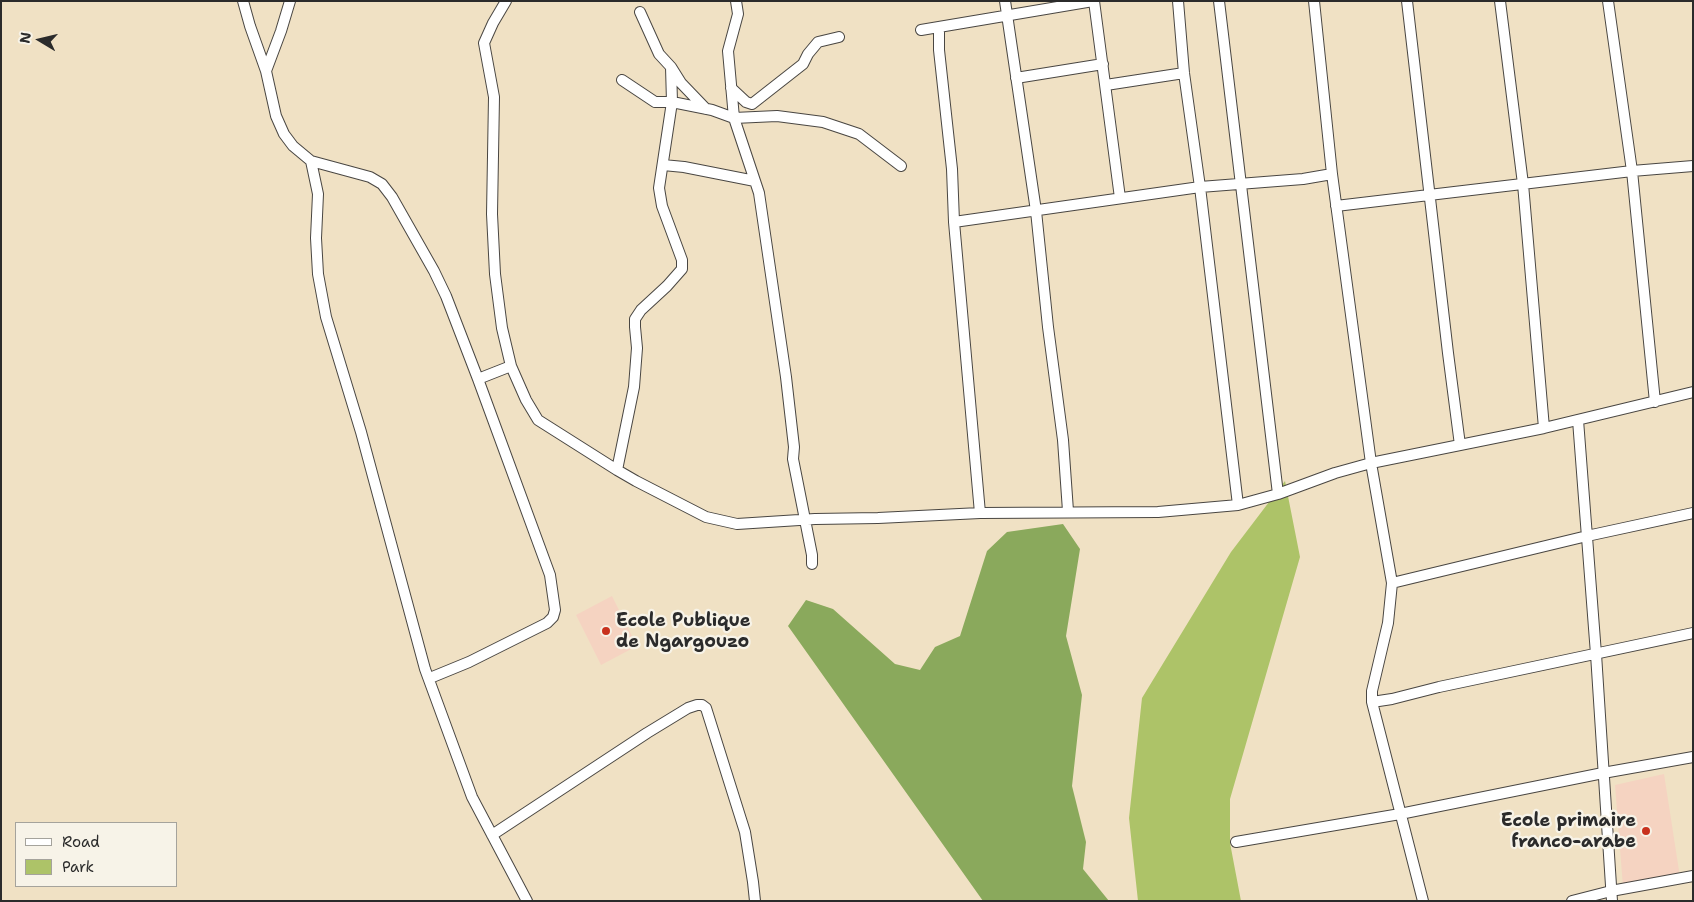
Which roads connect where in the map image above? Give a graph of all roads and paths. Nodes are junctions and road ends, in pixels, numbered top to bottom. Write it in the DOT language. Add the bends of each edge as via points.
graph roads {
  1 [pos="243,1"];
  2 [pos="290,1"];
  3 [pos="506,1"];
  4 [pos="736,1"];
  5 [pos="1005,1"];
  6 [pos="1093,1"];
  7 [pos="1178,1"];
  8 [pos="1220,1"];
  9 [pos="1314,1"];
  10 [pos="1407,1"];
  11 [pos="1500,1"];
  12 [pos="1608,1"];
  13 [pos="640,12"];
  14 [pos="1007,15"];
  15 [pos="939,27"];
  16 [pos="922,30"];
  17 [pos="840,37"];
  18 [pos="1103,64"];
  19 [pos="671,67"];
  20 [pos="266,71"];
  21 [pos="1184,73"];
  22 [pos="1016,78"];
  23 [pos="622,80"];
  24 [pos="1106,85"];
  25 [pos="731,88"];
  26 [pos="672,102"];
  27 [pos="706,109"];
  28 [pos="734,118"];
  29 [pos="311,161"];
  30 [pos="663,164"];
  31 [pos="901,166"];
  32 [pos="1693,166"];
  33 [pos="1632,171"];
  34 [pos="1332,174"];
  35 [pos="755,181"];
  36 [pos="1240,184"];
  37 [pos="1523,184"];
  38 [pos="1200,187"];
  39 [pos="1430,196"];
  40 [pos="1120,198"];
  41 [pos="1336,206"];
  42 [pos="1036,211"];
  43 [pos="954,222"];
  44 [pos="511,366"];
  45 [pos="478,379"];
  46 [pos="1693,392"];
  47 [pos="1655,402"];
  48 [pos="1578,420"];
  49 [pos="1544,428"];
  50 [pos="1460,445"];
  51 [pos="1371,463"];
  52 [pos="616,470"];
  53 [pos="1278,494"];
  54 [pos="1238,505"];
  55 [pos="1068,511"];
  56 [pos="980,513"];
  57 [pos="1693,513"];
  58 [pos="806,519"];
  59 [pos="1587,536"];
  60 [pos="812,564"];
  61 [pos="1392,583"];
  62 [pos="1693,633"];
  63 [pos="1596,654"];
  64 [pos="430,678"];
  65 [pos="1372,702"];
  66 [pos="1693,757"];
  67 [pos="1603,773"];
  68 [pos="1400,814"];
  69 [pos="492,835"];
  70 [pos="1236,842"];
  71 [pos="1693,876"];
  72 [pos="1612,896"];
  73 [pos="527,901"];
  74 [pos="755,901"];
  75 [pos="1424,901"];
  76 [pos="1572,901"];
  1 -- 20 [label="street"];
  2 -- 20 [label="street"];
  3 -- 44 [label="street" via="484,43 494,97 492,214 495,274"];
  4 -- 25 [label="street" via="738,14 728,51"];
  5 -- 14 [label="street"];
  6 -- 14 [label="street"];
  6 -- 18 [label="street"];
  7 -- 21 [label="street"];
  8 -- 36 [label="street"];
  9 -- 34 [label="street"];
  10 -- 39 [label="street"];
  11 -- 37 [label="street"];
  12 -- 33 [label="street"];
  13 -- 19 [label="street" via="659,54"];
  14 -- 15 [label="street"];
  14 -- 22 [label="street"];
  15 -- 16 [label="street"];
  15 -- 43 [label="street"];
  17 -- 25 [label="street" via="818,42 803,64 752,104"];
  18 -- 22 [label="street"];
  18 -- 24 [label="street"];
  19 -- 26 [label="street"];
  19 -- 27 [label="street" via="681,83"];
  20 -- 29 [label="street" via="276,116 284,134"];
  21 -- 24 [label="street"];
  21 -- 38 [label="street"];
  22 -- 42 [label="street"];
  23 -- 26 [label="street" via="655,102"];
  24 -- 40 [label="street"];
  25 -- 28 [label="street"];
  26 -- 27 [label="street"];
  26 -- 30 [label="street"];
  27 -- 28 [label="street"];
  28 -- 31 [label="street" via="777,116 823,122 859,134"];
  28 -- 35 [label="street"];
  29 -- 45 [label="street" via="370,177 382,184 392,197 446,296"];
  29 -- 64 [label="street" via="318,194 318,274 326,317 362,432"];
  30 -- 35 [label="street"];
  30 -- 52 [label="street" via="659,188 662,206 682,268 635,318 634,388"];
  32 -- 33 [label="street"];
  33 -- 37 [label="street"];
  33 -- 47 [label="street"];
  34 -- 36 [label="street"];
  34 -- 41 [label="street"];
  35 -- 58 [label="street" via="774,290 793,459"];
  36 -- 38 [label="street"];
  36 -- 53 [label="street"];
  37 -- 39 [label="street"];
  37 -- 49 [label="street"];
  38 -- 40 [label="street"];
  38 -- 54 [label="street"];
  39 -- 41 [label="street"];
  39 -- 50 [label="street"];
  40 -- 42 [label="street"];
  41 -- 51 [label="street"];
  42 -- 43 [label="street"];
  42 -- 55 [label="street" via="1063,440"];
  43 -- 56 [label="street"];
  44 -- 45 [label="street"];
  44 -- 52 [label="street" via="538,420"];
  45 -- 64 [label="street" via="550,575 555,610 547,623"];
  46 -- 47 [label="street"];
  47 -- 48 [label="street"];
  48 -- 49 [label="street"];
  48 -- 59 [label="street"];
  49 -- 50 [label="street"];
  50 -- 51 [label="street"];
  51 -- 53 [label="street"];
  51 -- 61 [label="street"];
  52 -- 58 [label="street" via="706,517 736,524"];
  53 -- 54 [label="street"];
  54 -- 55 [label="street" via="1158,512"];
  55 -- 56 [label="street"];
  56 -- 58 [label="street"];
  57 -- 59 [label="street"];
  58 -- 60 [label="street"];
  59 -- 61 [label="street"];
  59 -- 63 [label="street"];
  61 -- 65 [label="street" via="1388,622"];
  62 -- 63 [label="street"];
  63 -- 65 [label="street"];
  63 -- 67 [label="street"];
  64 -- 69 [label="street" via="472,797"];
  65 -- 68 [label="street"];
  66 -- 67 [label="street"];
  67 -- 68 [label="street"];
  67 -- 72 [label="street"];
  68 -- 70 [label="street"];
  68 -- 75 [label="street"];
  69 -- 73 [label="street"];
  69 -- 74 [label="street" via="647,732 688,708 702,706 706,708 745,832"];
  71 -- 72 [label="street"];
  72 -- 76 [label="street"];
}
